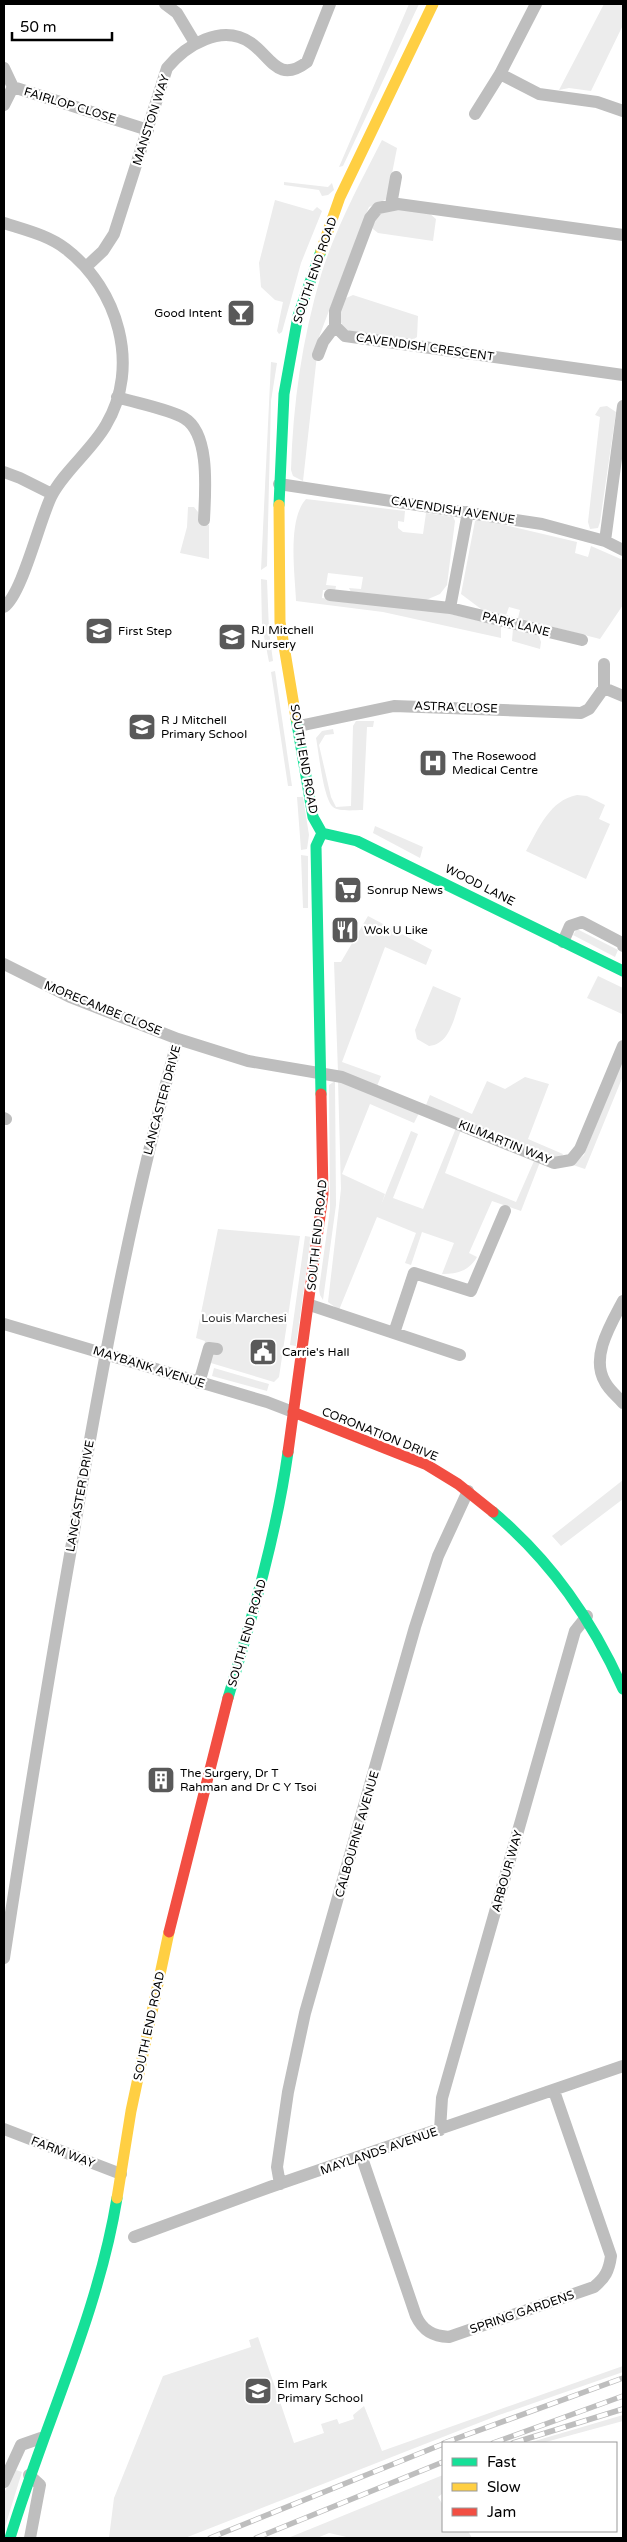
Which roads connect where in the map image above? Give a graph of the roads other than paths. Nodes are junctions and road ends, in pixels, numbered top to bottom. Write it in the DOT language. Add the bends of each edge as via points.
graph roads {
  1 [pos="165,4"];
  2 [pos="330,4"];
  3 [pos="433,4"];
  4 [pos="536,4"];
  5 [pos="195,43"];
  6 [pos="4,68"];
  7 [pos="500,74"];
  8 [pos="13,87"];
  9 [pos="4,105"];
  10 [pos="623,111"];
  11 [pos="475,114"];
  12 [pos="148,130"];
  13 [pos="396,177"];
  14 [pos="391,205"];
  15 [pos="4,224"];
  16 [pos="623,235"];
  17 [pos="86,267"];
  18 [pos="335,326"];
  19 [pos="318,355"];
  20 [pos="623,376"];
  21 [pos="117,397"];
  22 [pos="623,406"];
  23 [pos="4,472"];
  24 [pos="279,484"];
  25 [pos="52,494"];
  26 [pos="468,512"];
  27 [pos="204,520"];
  28 [pos="605,540"];
  29 [pos="623,550"];
  30 [pos="330,595"];
  31 [pos="4,607"];
  32 [pos="450,608"];
  33 [pos="582,640"];
  34 [pos="604,664"];
  35 [pos="604,688"];
  36 [pos="623,696"];
  37 [pos="299,726"];
  38 [pos="322,833"];
  39 [pos="563,942"];
  40 [pos="623,946"];
  41 [pos="4,964"];
  42 [pos="622,968"];
  43 [pos="178,1039"];
  44 [pos="623,1046"];
  45 [pos="321,1072"];
  46 [pos="505,1210"];
  47 [pos="623,1301"];
  48 [pos="310,1305"];
  49 [pos="4,1324"];
  50 [pos="394,1333"];
  51 [pos="217,1350"];
  52 [pos="104,1352"];
  53 [pos="460,1355"];
  54 [pos="200,1382"];
  55 [pos="623,1403"];
  56 [pos="293,1412"];
  57 [pos="468,1491"];
  58 [pos="587,1616"];
  59 [pos="623,1689"];
  60 [pos="4,1958"];
  61 [pos="623,2066"];
  62 [pos="554,2091"];
  63 [pos="4,2129"];
  64 [pos="440,2130"];
  65 [pos="362,2158"];
  66 [pos="122,2174"];
  67 [pos="280,2184"];
  68 [pos="134,2237"];
  69 [pos="41,2438"];
  70 [pos="29,2474"];
  71 [pos="4,2482"];
  72 [pos="10,2538"];
  73 [pos="30,2538"];
  1 -- 5 [label="street" via="177,13"];
  2 -- 5 [label="street, MANSTON WAY" via="307,62 295,69 274,67 242,38 227,36"];
  3 -- 24 [label="street, SOUTH END ROAD" via="340,197 298,316 284,394"];
  4 -- 7 [label="street"];
  5 -- 12 [label="street, MANSTON WAY" via="168,68"];
  6 -- 8 [label="street, FAIRLOP CLOSE"];
  7 -- 10 [label="street" via="539,94 597,102"];
  7 -- 11 [label="street"];
  8 -- 9 [label="street"];
  8 -- 12 [label="street, FAIRLOP CLOSE"];
  12 -- 17 [label="street, MANSTON WAY" via="114,234 103,251"];
  13 -- 14 [label="street"];
  14 -- 16 [label="street"];
  14 -- 18 [label="street" via="378,208 370,218 334,311"];
  15 -- 17 [label="street" via="42,236 65,248"];
  17 -- 21 [label="street" via="104,288 121,336 122,379"];
  18 -- 19 [label="street"];
  18 -- 20 [label="street, CAVENDISH CRESCENT" via="345,336"];
  21 -- 25 [label="street" via="107,424"];
  21 -- 27 [label="street" via="183,417 195,429 203,453"];
  22 -- 28 [label="street"];
  23 -- 25 [label="street"];
  24 -- 26 [label="street, CAVENDISH AVENUE"];
  24 -- 37 [label="street, SOUTH END ROAD" via="280,622"];
  25 -- 31 [label="street" via="18,590"];
  26 -- 28 [label="street, CAVENDISH AVENUE" via="542,524"];
  26 -- 32 [label="street"];
  28 -- 29 [label="street, CAVENDISH AVENUE"];
  30 -- 32 [label="street, PARK LANE" via="344,592"];
  32 -- 33 [label="street, PARK LANE"];
  34 -- 35 [label="street"];
  35 -- 36 [label="street"];
  35 -- 37 [label="street, ASTRA CLOSE" via="589,709 581,713 394,706"];
  37 -- 38 [label="street, SOUTH END ROAD" via="314,817"];
  38 -- 39 [label="street, WOOD LANE" via="358,841"];
  38 -- 45 [label="street, SOUTH END ROAD" via="316,846"];
  39 -- 40 [label="street" via="570,926 582,922"];
  39 -- 42 [label="street, WOOD LANE"];
  41 -- 43 [label="street, MORECAMBE CLOSE" via="70,997"];
  43 -- 45 [label="street, MORECAMBE CLOSE" via="248,1061"];
  43 -- 52 [label="street, LANCASTER DRIVE" via="138,1196"];
  44 -- 45 [label="street, KILMARTIN WAY" via="580,1148 570,1160 554,1163 342,1077"];
  45 -- 48 [label="street, SOUTH END ROAD" via="323,1194"];
  46 -- 50 [label="street" via="471,1291 414,1273"];
  47 -- 55 [label="street" via="608,1329 599,1358 604,1382"];
  48 -- 50 [label="street"];
  48 -- 56 [label="street, SOUTH END ROAD"];
  49 -- 52 [label="street, MAYBANK AVENUE"];
  50 -- 53 [label="street"];
  51 -- 54 [label="street" via="209,1348"];
  52 -- 54 [label="street, MAYBANK AVENUE"];
  52 -- 60 [label="street, LANCASTER DRIVE"];
  54 -- 56 [label="street, MAYBANK AVENUE"];
  56 -- 57 [label="street, CORONATION DRIVE" via="427,1465"];
  56 -- 66 [label="street, SOUTH END ROAD" via="274,1536 216,1739 170,1926 131,2111"];
  57 -- 58 [label="street, CORONATION DRIVE" via="540,1554"];
  57 -- 67 [label="street, CALBOURNE AVENUE" via="438,1556 415,1627 305,2013 288,2092 277,2167"];
  58 -- 59 [label="street, CORONATION DRIVE"];
  58 -- 64 [label="street, ARBOUR WAY" via="575,1631 442,2098"];
  61 -- 62 [label="street, MAYLANDS AVENUE"];
  62 -- 64 [label="street, MAYLANDS AVENUE"];
  62 -- 65 [label="street, SPRING GARDENS" via="610,2256 604,2278 594,2287 449,2337 436,2336 420,2325 416,2316"];
  63 -- 66 [label="street, FARM WAY"];
  64 -- 65 [label="street, MAYLANDS AVENUE"];
  65 -- 67 [label="street, MAYLANDS AVENUE"];
  66 -- 69 [label="street, SOUTH END ROAD" via="110,2241 95,2292"];
  67 -- 68 [label="street, MAYLANDS AVENUE"];
  69 -- 70 [label="street, SOUTH END ROAD"];
  69 -- 71 [label="street" via="21,2445"];
  70 -- 72 [label="street, SOUTH END ROAD"];
  70 -- 73 [label="street" via="40,2485"];
}
